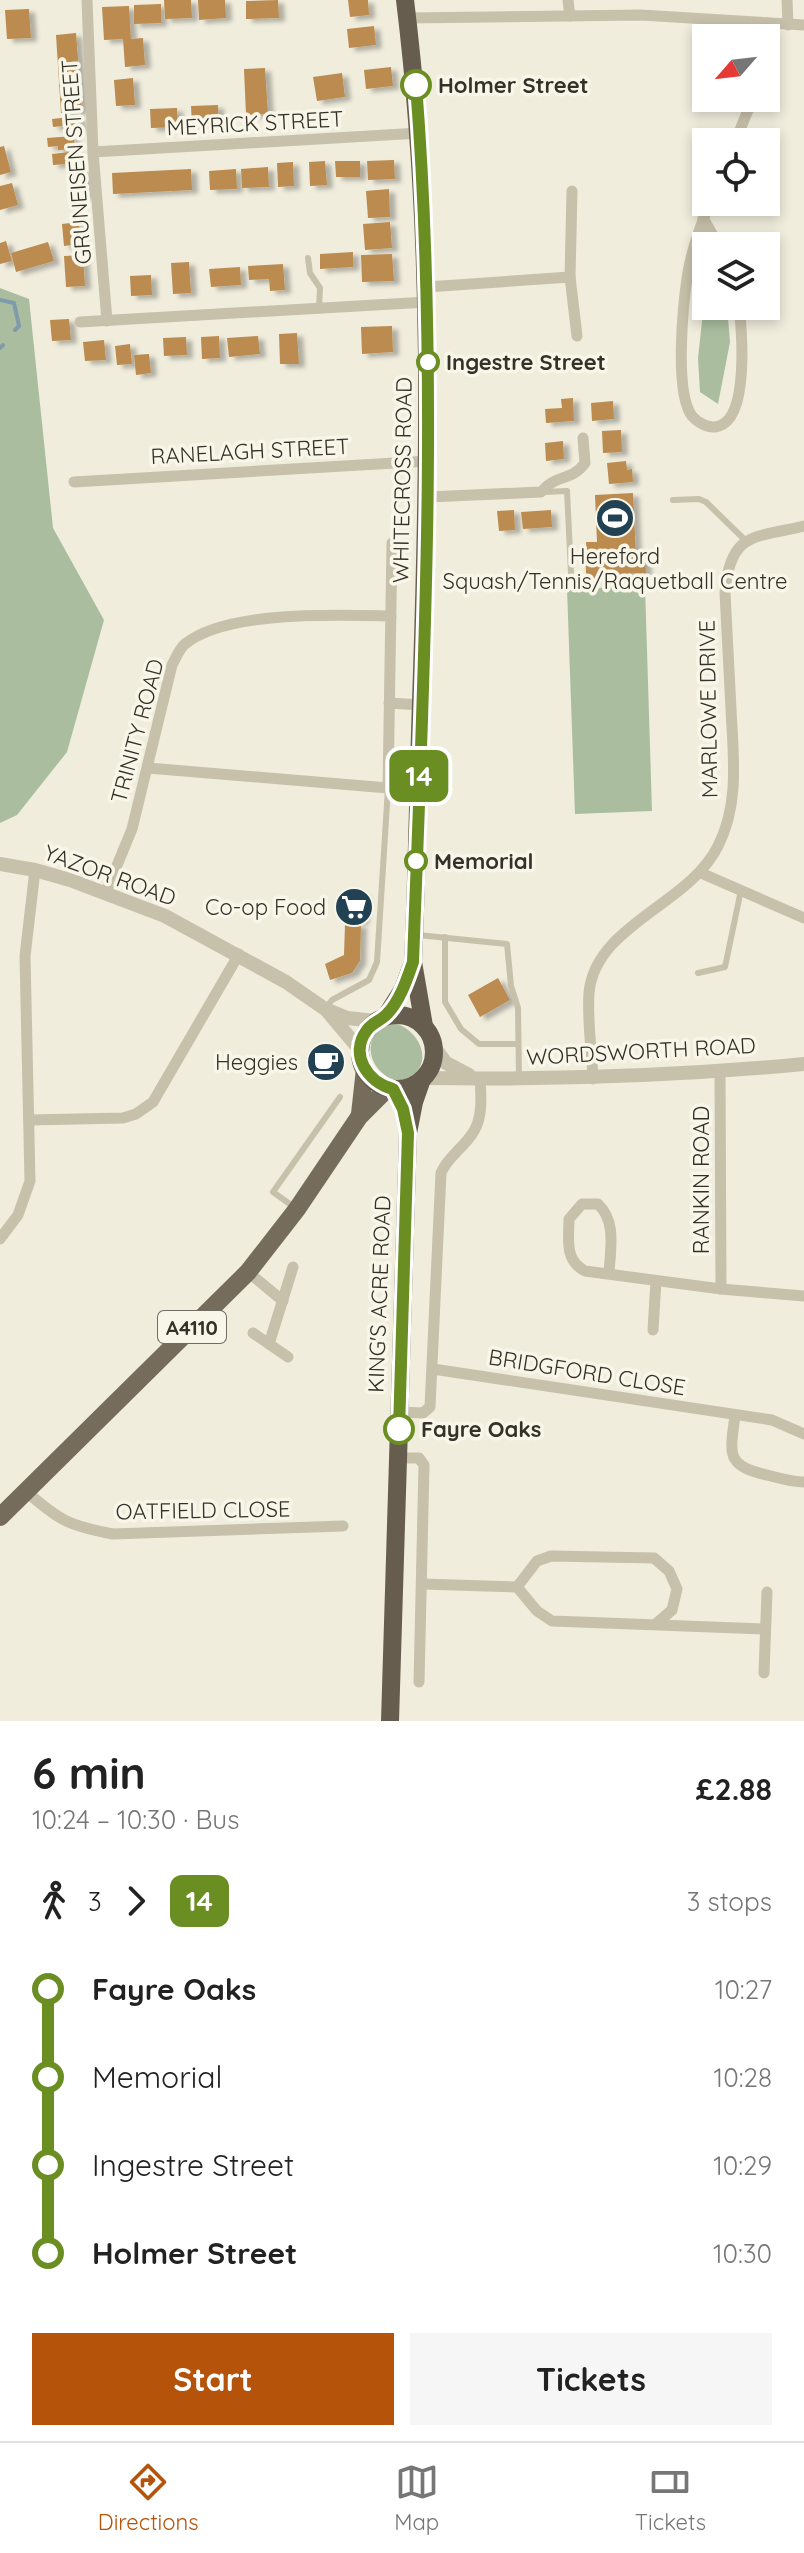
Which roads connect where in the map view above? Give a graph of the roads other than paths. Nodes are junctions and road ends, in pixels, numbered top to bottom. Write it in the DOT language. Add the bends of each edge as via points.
graph roads {
  1 [pos="87,0"];
  2 [pos="568,0"];
  3 [pos="787,0"];
  4 [pos="406,9"];
  5 [pos="570,16"];
  6 [pos="767,23"];
  7 [pos="788,25"];
  8 [pos="804,25"];
  9 [pos="420,133"];
  10 [pos="93,152"];
  11 [pos="572,191"];
  12 [pos="703,218"];
  13 [pos="699,232"];
  14 [pos="711,232"];
  15 [pos="308,258"];
  16 [pos="692,258"];
  17 [pos="570,277"];
  18 [pos="427,294"];
  19 [pos="319,308"];
  20 [pos="740,320"];
  21 [pos="107,321"];
  22 [pos="80,322"];
  23 [pos="577,336"];
  24 [pos="583,438"];
  25 [pos="429,461"];
  26 [pos="74,482"];
  27 [pos="541,492"];
  28 [pos="428,497"];
  29 [pos="673,500"];
  30 [pos="804,526"];
  31 [pos="746,541"];
  32 [pos="392,543"];
  33 [pos="571,573"];
  34 [pos="391,616"];
  35 [pos="389,703"];
  36 [pos="421,705"];
  37 [pos="148,768"];
  38 [pos="388,788"];
  39 [pos="0,864"];
  40 [pos="35,870"];
  41 [pos="701,873"];
  42 [pos="741,890"];
  43 [pos="106,892"];
  44 [pos="804,918"];
  45 [pos="414,935"];
  46 [pos="445,937"];
  47 [pos="239,954"];
  48 [pos="413,962"];
  49 [pos="698,973"];
  50 [pos="325,1009"];
  51 [pos="381,1018"];
  52 [pos="424,1026"];
  53 [pos="518,1044"];
  54 [pos="434,1047"];
  55 [pos="360,1050"];
  56 [pos="804,1064"];
  57 [pos="365,1069"];
  58 [pos="720,1072"];
  59 [pos="422,1078"];
  60 [pos="480,1079"];
  61 [pos="519,1079"];
  62 [pos="593,1079"];
  63 [pos="391,1088"];
  64 [pos="340,1097"];
  65 [pos="359,1117"];
  66 [pos="30,1120"];
  67 [pos="408,1133"];
  68 [pos="297,1209"];
  69 [pos="0,1239"];
  70 [pos="293,1267"];
  71 [pos="248,1272"];
  72 [pos="609,1274"];
  73 [pos="656,1281"];
  74 [pos="721,1289"];
  75 [pos="804,1296"];
  76 [pos="283,1301"];
  77 [pos="653,1330"];
  78 [pos="253,1333"];
  79 [pos="269,1344"];
  80 [pos="288,1357"];
  81 [pos="433,1369"];
  82 [pos="400,1412"];
  83 [pos="735,1416"];
  84 [pos="804,1434"];
  85 [pos="398,1458"];
  86 [pos="804,1482"];
  87 [pos="28,1493"];
  88 [pos="0,1517"];
  89 [pos="343,1526"];
  90 [pos="422,1584"];
  91 [pos="517,1587"];
  92 [pos="767,1592"];
  93 [pos="657,1623"];
  94 [pos="765,1629"];
  95 [pos="764,1673"];
  96 [pos="419,1682"];
  97 [pos="390,1721"];
  1 -- 10 [label="street, GRUNEISEN STREET"];
  2 -- 5 [label="street"];
  3 -- 7 [label="street"];
  4 -- 5 [label="street"];
  4 -- 9 [label="highway, WHITECROSS ROAD"];
  5 -- 6 [label="street"];
  6 -- 7 [label="street"];
  7 -- 8 [label="street"];
  9 -- 10 [label="street, MEYRICK STREET"];
  9 -- 18 [label="highway, WHITECROSS ROAD"];
  10 -- 21 [label="street, GRUNEISEN STREET"];
  11 -- 17 [label="street"];
  12 -- 13 [label="street"];
  12 -- 14 [label="street"];
  15 -- 19 [label="lane" via="320,288"];
  16 -- 20 [label="street" via="681,366 683,392 700,424 713,428 734,415 741,378"];
  17 -- 18 [label="street"];
  17 -- 23 [label="street"];
  18 -- 19 [label="street"];
  18 -- 25 [label="highway, WHITECROSS ROAD"];
  19 -- 21 [label="street"];
  21 -- 22 [label="street"];
  24 -- 27 [label="street" via="585,463 577,473 550,481"];
  25 -- 26 [label="street, RANELAGH STREET"];
  25 -- 28 [label="highway, WHITECROSS ROAD"];
  27 -- 28 [label="street"];
  27 -- 33 [label="lane" via="567,491"];
  28 -- 36 [label="highway, WHITECROSS ROAD"];
  29 -- 31 [label="lane" via="706,502"];
  30 -- 31 [label="street"];
  31 -- 41 [label="street, MARLOWE DRIVE" via="732,557 725,593 735,784 728,821"];
  32 -- 34 [label="street"];
  34 -- 35 [label="street"];
  34 -- 37 [label="street, TRINITY ROAD" via="294,615 197,636 181,647 172,665"];
  35 -- 36 [label="street"];
  35 -- 38 [label="street"];
  36 -- 45 [label="highway, WHITECROSS ROAD"];
  37 -- 38 [label="street"];
  37 -- 43 [label="street, TRINITY ROAD" via="132,829"];
  38 -- 50 [label="lane" via="377,962 369,980"];
  39 -- 40 [label="street, YAZOR ROAD"];
  40 -- 43 [label="street, YAZOR ROAD"];
  40 -- 66 [label="street" via="25,956"];
  41 -- 42 [label="street"];
  41 -- 62 [label="street, MARLOWE DRIVE" via="613,942 595,968 589,993"];
  42 -- 44 [label="street"];
  42 -- 49 [label="lane" via="725,967"];
  43 -- 47 [label="street, YAZOR ROAD"];
  45 -- 46 [label="lane"];
  45 -- 48 [label="highway, WHITECROSS ROAD"];
  46 -- 53 [label="lane" via="445,1002 461,1029 479,1044"];
  46 -- 53 [label="lane" via="507,944"];
  47 -- 50 [label="street, YAZOR ROAD"];
  47 -- 66 [label="street" via="153,1102 123,1118"];
  48 -- 51 [label="highway, WHITECROSS ROAD" via="403,989"];
  48 -- 52 [label="highway, WHITECROSS ROAD"];
  50 -- 51 [label="street, YAZOR ROAD" via="347,1018"];
  50 -- 55 [label="street, YAZOR ROAD"];
  51 -- 52 [label="highway" via="407,1016"];
  51 -- 55 [label="highway" via="364,1034"];
  52 -- 54 [label="highway"];
  53 -- 61 [label="lane"];
  54 -- 59 [label="highway"];
  54 -- 60 [label="street, WORDSWORTH ROAD" via="457,1071"];
  55 -- 57 [label="highway"];
  56 -- 58 [label="street, WORDSWORTH ROAD"];
  57 -- 63 [label="highway" via="377,1083"];
  57 -- 65 [label="main road, A4110"];
  58 -- 62 [label="street, WORDSWORTH ROAD"];
  58 -- 74 [label="street, RANKIN ROAD"];
  59 -- 60 [label="street, WORDSWORTH ROAD"];
  59 -- 63 [label="highway" via="408,1087"];
  59 -- 67 [label="highway, KING'S ACRE ROAD"];
  60 -- 61 [label="street, WORDSWORTH ROAD"];
  60 -- 81 [label="street" via="475,1131 441,1173"];
  61 -- 62 [label="street, WORDSWORTH ROAD"];
  63 -- 65 [label="main road, A4110"];
  63 -- 67 [label="highway, KING'S ACRE ROAD"];
  64 -- 68 [label="lane" via="273,1192"];
  65 -- 68 [label="main road, A4110"];
  66 -- 69 [label="street" via="30,1181 18,1215"];
  67 -- 82 [label="highway, KING'S ACRE ROAD"];
  68 -- 71 [label="main road, A4110"];
  70 -- 76 [label="street"];
  71 -- 76 [label="street"];
  71 -- 87 [label="main road, A4110" via="70,1445"];
  72 -- 72 [label="street" via="576,1267 569,1255 569,1219 582,1204 598,1204 611,1223"];
  72 -- 73 [label="street"];
  73 -- 74 [label="street"];
  73 -- 77 [label="street"];
  74 -- 75 [label="street"];
  76 -- 79 [label="street"];
  78 -- 79 [label="street"];
  79 -- 80 [label="street"];
  81 -- 82 [label="street" via="430,1407 423,1413"];
  81 -- 83 [label="street, BRIDGFORD CLOSE"];
  82 -- 85 [label="highway, KING'S ACRE ROAD"];
  83 -- 84 [label="street, BRIDGFORD CLOSE" via="772,1420"];
  83 -- 86 [label="street" via="730,1447 744,1470"];
  85 -- 90 [label="street" via="419,1458 424,1465"];
  85 -- 97 [label="highway, KING'S ACRE ROAD"];
  87 -- 88 [label="main road, A4110"];
  87 -- 89 [label="street, OATFIELD CLOSE" via="76,1528 113,1534"];
  90 -- 91 [label="street"];
  90 -- 96 [label="street"];
  91 -- 93 [label="street" via="552,1621"];
  91 -- 93 [label="street" via="537,1561 551,1556 654,1558 669,1571 677,1589 672,1610"];
  92 -- 94 [label="street"];
  93 -- 94 [label="street"];
  94 -- 95 [label="street"];
}
